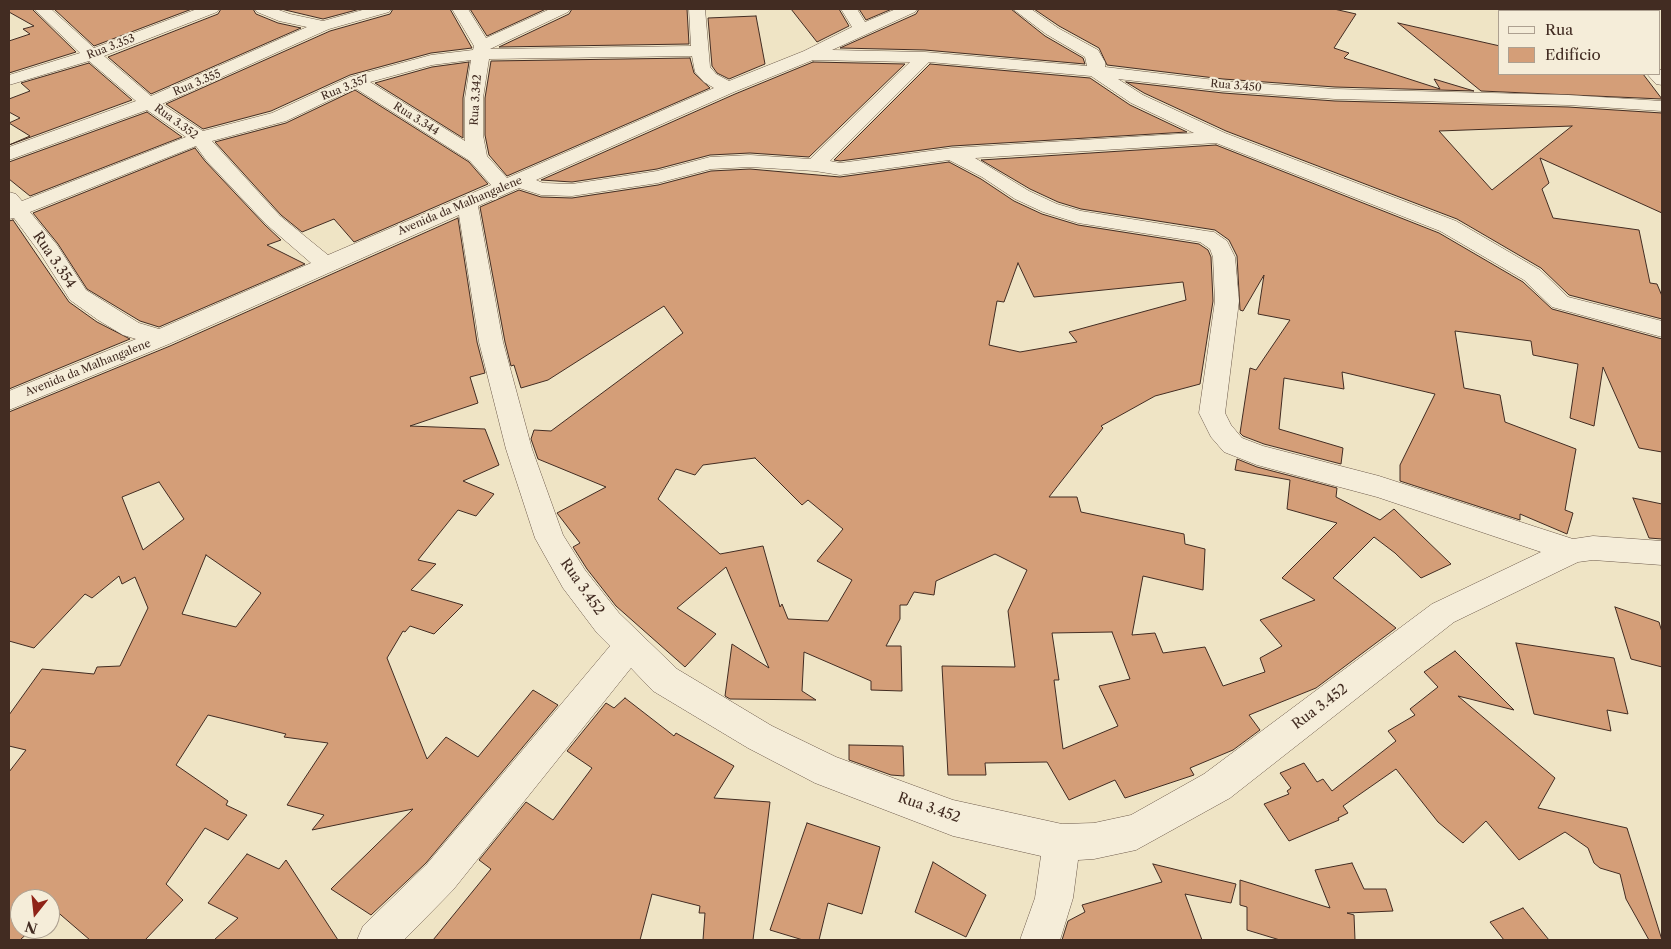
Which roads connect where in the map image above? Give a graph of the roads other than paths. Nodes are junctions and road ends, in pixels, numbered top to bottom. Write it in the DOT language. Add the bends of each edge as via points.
graph roads {
  1 [pos="42,9"];
  2 [pos="211,9"];
  3 [pos="263,9"];
  4 [pos="383,9"];
  5 [pos="460,9"];
  6 [pos="562,9"];
  7 [pos="697,9"];
  8 [pos="849,9"];
  9 [pos="909,9"];
  10 [pos="1021,9"];
  11 [pos="322,26"];
  12 [pos="861,29"];
  13 [pos="481,50"];
  14 [pos="700,51"];
  15 [pos="92,55"];
  16 [pos="810,55"];
  17 [pos="925,57"];
  18 [pos="1096,72"];
  19 [pos="9,80"];
  20 [pos="356,82"];
  21 [pos="728,88"];
  22 [pos="149,103"];
  23 [pos="1662,106"];
  24 [pos="1218,137"];
  25 [pos="200,138"];
  26 [pos="9,154"];
  27 [pos="952,154"];
  28 [pos="477,157"];
  29 [pos="815,166"];
  30 [pos="511,184"];
  31 [pos="467,203"];
  32 [pos="12,207"];
  33 [pos="325,264"];
  34 [pos="1662,329"];
  35 [pos="160,338"];
  36 [pos="9,401"];
  37 [pos="1573,551"];
  38 [pos="1662,553"];
  39 [pos="629,646"];
  40 [pos="1062,842"];
  41 [pos="376,940"];
  42 [pos="1040,940"];
  1 -- 15 [label="street, Rua 3.352"];
  2 -- 15 [label="street, Rua 3.353"];
  3 -- 11 [label="street" via="285,18"];
  4 -- 11 [label="street, Rua 3.355"];
  5 -- 13 [label="street"];
  6 -- 13 [label="street"];
  7 -- 14 [label="street"];
  8 -- 12 [label="street"];
  9 -- 12 [label="street, Avenida da Malhangalene"];
  10 -- 18 [label="street" via="1092,54"];
  11 -- 22 [label="street, Rua 3.355"];
  12 -- 16 [label="street, Avenida da Malhangalene"];
  13 -- 14 [label="street, Rua 3.357"];
  13 -- 20 [label="street, Rua 3.357" via="431,60"];
  13 -- 28 [label="street, Rua 3.342" via="474,98"];
  14 -- 21 [label="street" via="701,68 710,78"];
  15 -- 19 [label="street, Rua 3.353"];
  15 -- 22 [label="street, Rua 3.352"];
  16 -- 17 [label="street, Rua 3.450"];
  16 -- 21 [label="street, Avenida da Malhangalene"];
  17 -- 18 [label="street, Rua 3.450"];
  17 -- 29 [label="street"];
  18 -- 23 [label="street, Rua 3.450" via="1335,94 1568,100"];
  18 -- 24 [label="street" via="1137,99"];
  20 -- 25 [label="street, Rua 3.357" via="279,117"];
  20 -- 28 [label="street, Rua 3.344"];
  21 -- 30 [label="street, Avenida da Malhangalene"];
  22 -- 25 [label="street, Rua 3.352"];
  22 -- 26 [label="street, Rua 3.355"];
  24 -- 27 [label="street"];
  24 -- 34 [label="street" via="1448,226 1532,275 1560,302"];
  25 -- 32 [label="street, Rua 3.357"];
  25 -- 33 [label="street, Rua 3.352" via="273,220"];
  27 -- 29 [label="street" via="840,169"];
  27 -- 37 [label="street" via="1050,208 1078,217 1206,236 1220,246 1224,257 1227,300 1212,414 1233,445"];
  28 -- 30 [label="street"];
  29 -- 30 [label="street" via="750,160 710,163 658,177 572,190"];
  30 -- 31 [label="street, Avenida da Malhangalene"];
  31 -- 33 [label="street, Avenida da Malhangalene"];
  31 -- 39 [label="street, Rua 3.452" via="491,342 519,449 550,538 574,579"];
  32 -- 35 [label="street, Rua 3.354" via="78,295 130,329"];
  33 -- 35 [label="street, Avenida da Malhangalene"];
  35 -- 36 [label="street, Avenida da Malhangalene"];
  37 -- 38 [label="street, Rua 3.452" via="1593,548"];
  37 -- 40 [label="street, Rua 3.452" via="1443,613 1217,786 1136,832 1094,842"];
  39 -- 40 [label="street, Rua 3.452" via="665,680 760,737 827,772 953,818"];
  39 -- 41 [label="street" via="440,877"];
  40 -- 42 [label="street" via="1054,898"];
}
